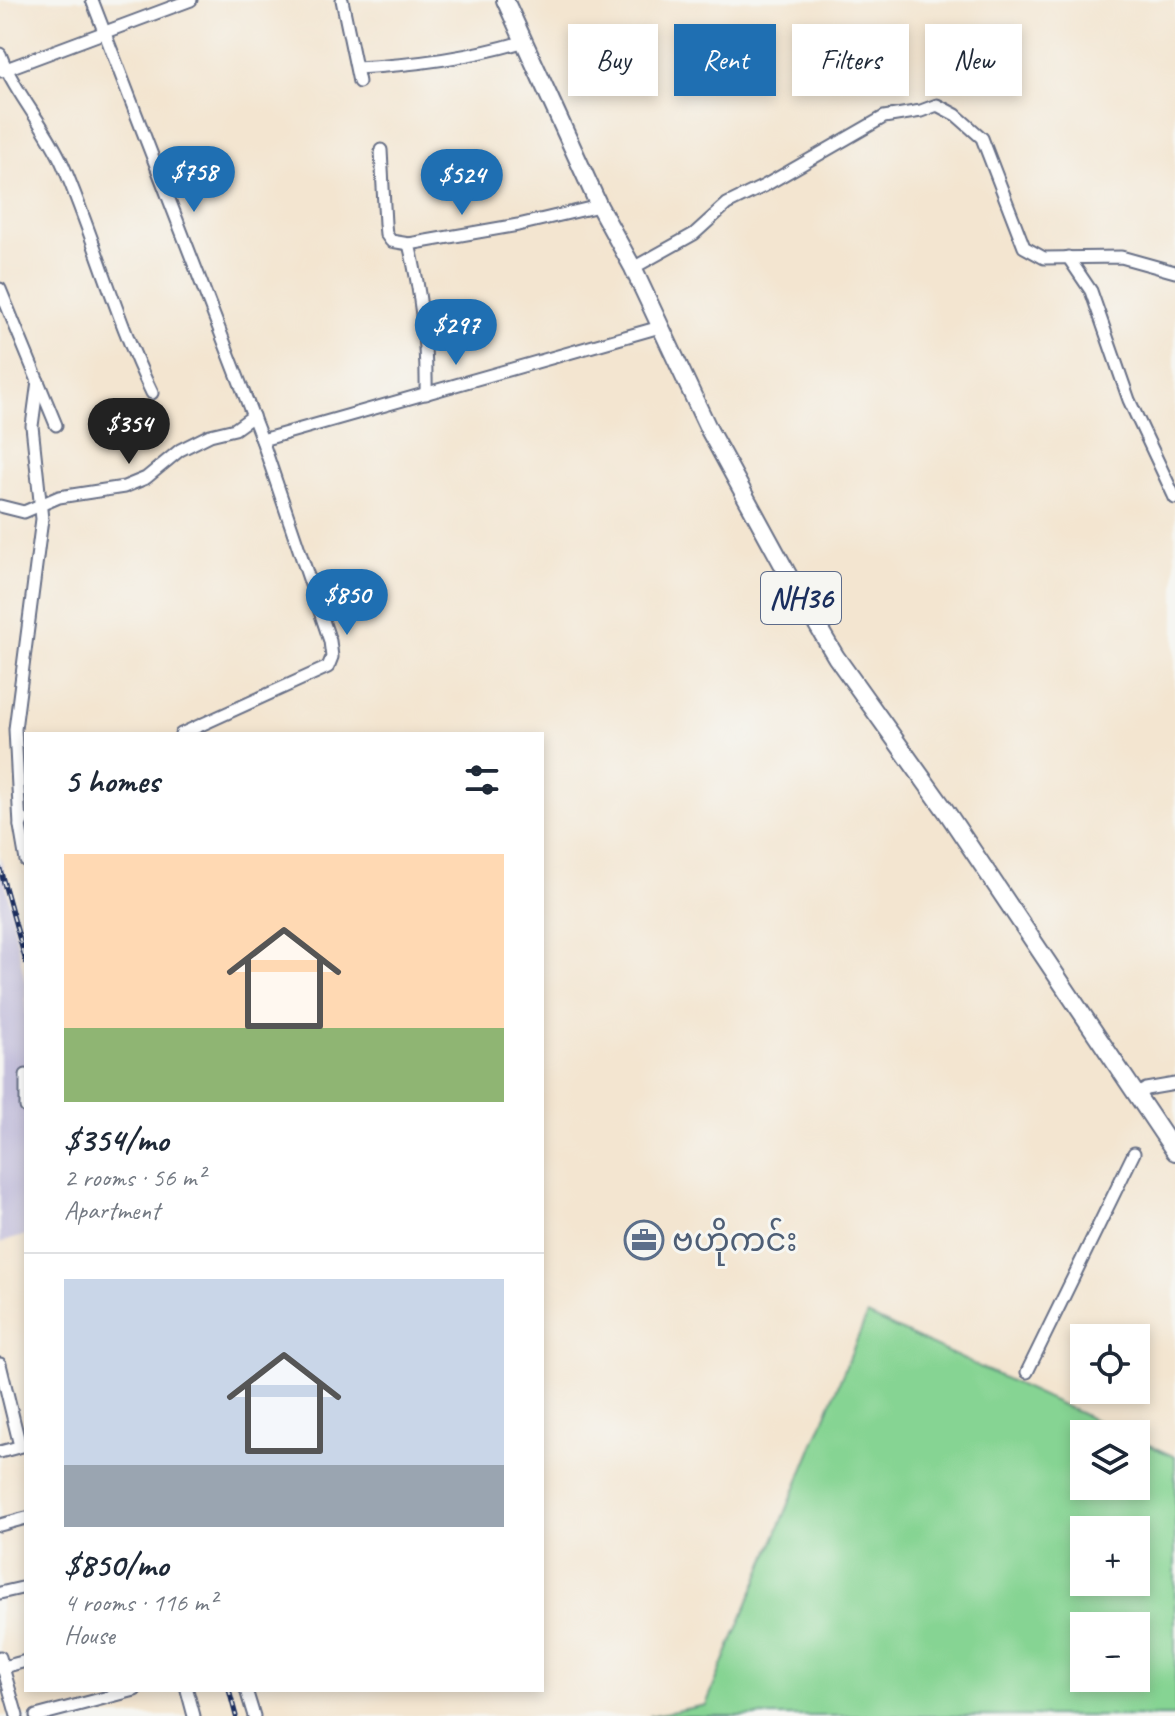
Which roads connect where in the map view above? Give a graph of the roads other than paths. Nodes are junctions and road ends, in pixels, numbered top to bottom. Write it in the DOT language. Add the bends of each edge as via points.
graph roads {
  1 [pos="92,0"];
  2 [pos="191,0"];
  3 [pos="342,0"];
  4 [pos="505,0"];
  5 [pos="105,32"];
  6 [pos="525,41"];
  7 [pos="0,54"];
  8 [pos="357,68"];
  9 [pos="3,70"];
  10 [pos="359,82"];
  11 [pos="381,150"];
  12 [pos="599,206"];
  13 [pos="409,244"];
  14 [pos="1068,257"];
  15 [pos="633,268"];
  16 [pos="1175,272"];
  17 [pos="0,289"];
  18 [pos="660,327"];
  19 [pos="38,381"];
  20 [pos="152,393"];
  21 [pos="426,394"];
  22 [pos="253,416"];
  23 [pos="56,425"];
  24 [pos="262,440"];
  25 [pos="1175,498"];
  26 [pos="42,505"];
  27 [pos="0,506"];
  28 [pos="185,732"];
  29 [pos="24,816"];
  30 [pos="20,826"];
  31 [pos="24,849"];
  32 [pos="1175,1084"];
  33 [pos="1136,1096"];
  34 [pos="1175,1152"];
  35 [pos="1134,1153"];
  36 [pos="0,1364"];
  37 [pos="1027,1372"];
  38 [pos="23,1446"];
  39 [pos="0,1452"];
  40 [pos="24,1519"];
  41 [pos="0,1525"];
  42 [pos="24,1587"];
  43 [pos="0,1593"];
  44 [pos="24,1661"];
  45 [pos="1,1664"];
  46 [pos="127,1692"];
  47 [pos="188,1692"];
  48 [pos="247,1692"];
  49 [pos="17,1716"];
  50 [pos="36,1716"];
  51 [pos="194,1716"];
  52 [pos="254,1716"];
  1 -- 5 [label="street"];
  2 -- 5 [label="street"];
  3 -- 8 [label="street"];
  4 -- 6 [label="highway, NH36"];
  5 -- 9 [label="street"];
  5 -- 22 [label="street"];
  6 -- 8 [label="street" via="450,59"];
  6 -- 12 [label="highway, NH36"];
  7 -- 9 [label="street"];
  8 -- 10 [label="street"];
  9 -- 20 [label="street" via="50,137"];
  11 -- 13 [label="street" via="386,234 391,241"];
  12 -- 13 [label="street"];
  12 -- 15 [label="highway, NH36"];
  13 -- 21 [label="street" via="427,362"];
  14 -- 15 [label="street" via="1044,258 1024,247 982,138 937,105 884,117 727,204 694,234"];
  14 -- 16 [label="street" via="1121,257"];
  14 -- 25 [label="street" via="1091,291 1129,400"];
  15 -- 18 [label="highway, NH36"];
  17 -- 19 [label="street"];
  18 -- 21 [label="street"];
  18 -- 33 [label="highway, NH36" via="730,473 836,657"];
  19 -- 23 [label="street"];
  19 -- 26 [label="street" via="32,426"];
  21 -- 24 [label="street"];
  22 -- 24 [label="street"];
  22 -- 26 [label="street" via="235,429 180,450 146,478"];
  24 -- 28 [label="street" via="332,657 328,667"];
  26 -- 27 [label="street" via="24,512"];
  26 -- 30 [label="street" via="15,729"];
  29 -- 30 [label="street"];
  30 -- 31 [label="street"];
  32 -- 33 [label="street"];
  33 -- 34 [label="highway, NH36"];
  35 -- 37 [label="street"];
  36 -- 38 [label="street"];
  38 -- 39 [label="street"];
  40 -- 41 [label="street"];
  42 -- 43 [label="street"];
  44 -- 45 [label="street"];
  45 -- 49 [label="street"];
  46 -- 50 [label="street"];
  47 -- 51 [label="street"];
  48 -- 52 [label="street"];
}
